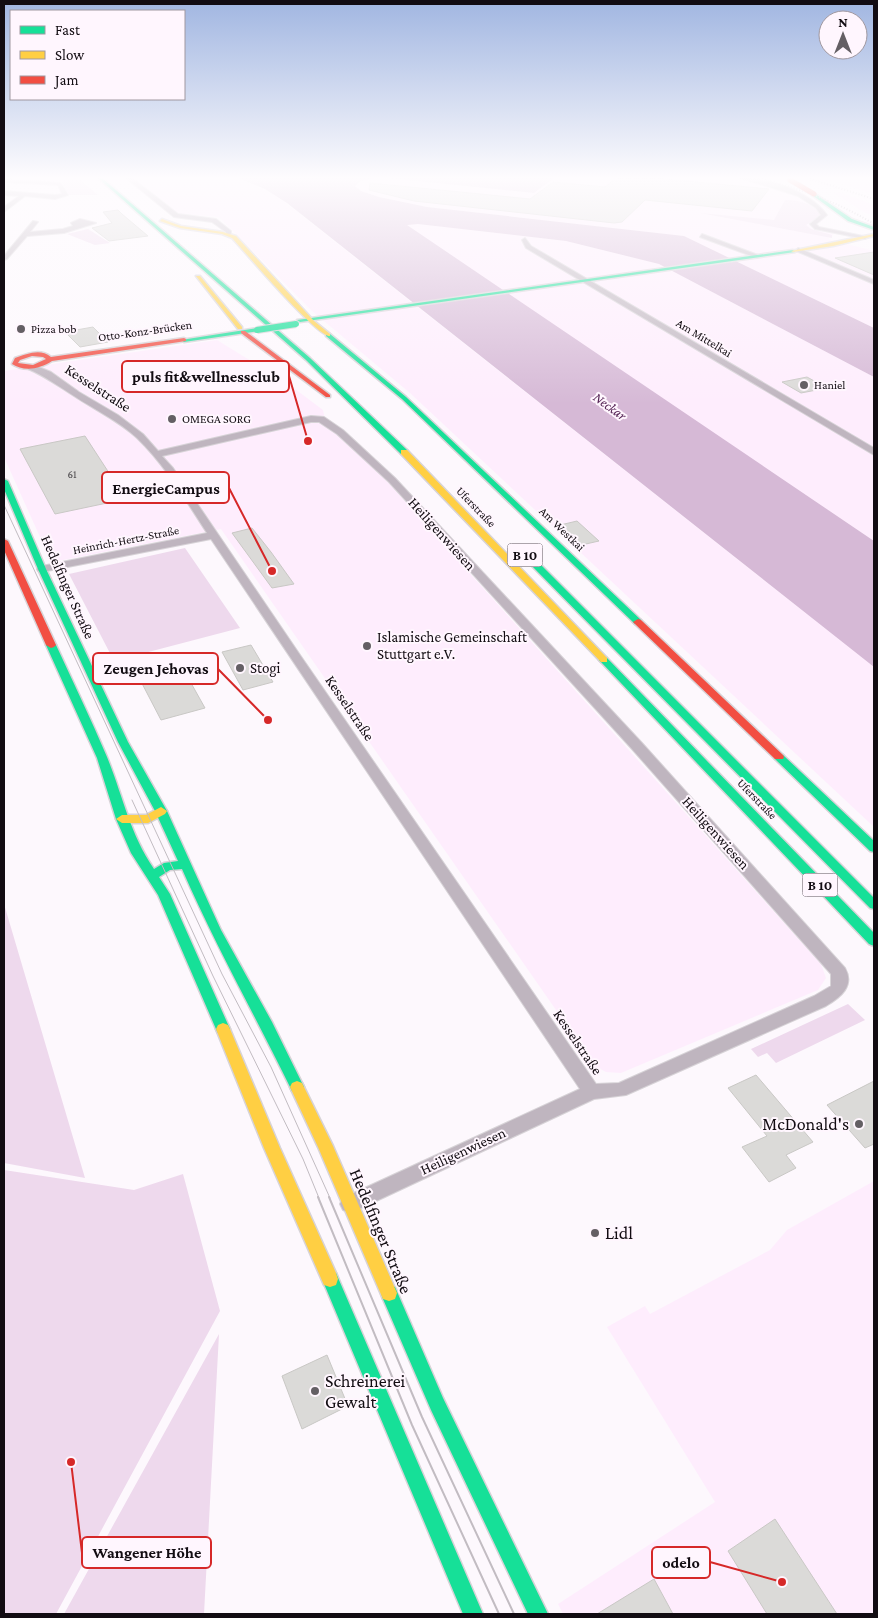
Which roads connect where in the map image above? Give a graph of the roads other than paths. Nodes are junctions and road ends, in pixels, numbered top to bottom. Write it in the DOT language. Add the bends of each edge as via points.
graph roads {
  1 [pos="182,254"];
  2 [pos="185,254"];
  3 [pos="201,254"];
  4 [pos="249,254"];
  5 [pos="539,254"];
  6 [pos="743,254"];
  7 [pos="773,254"];
  8 [pos="812,254"];
  9 [pos="751,257"];
  10 [pos="585,280"];
  11 [pos="874,282"];
  12 [pos="310,320"];
  13 [pos="242,330"];
  14 [pos="12,362"];
  15 [pos="47,363"];
  16 [pos="4,367"];
  17 [pos="342,375"];
  18 [pos="384,431"];
  19 [pos="874,452"];
  20 [pos="157,454"];
  21 [pos="4,481"];
  22 [pos="214,535"];
  23 [pos="4,541"];
  24 [pos="524,554"];
  25 [pos="42,569"];
  26 [pos="161,811"];
  27 [pos="122,819"];
  28 [pos="874,848"];
  29 [pos="187,865"];
  30 [pos="152,876"];
  31 [pos="874,905"];
  32 [pos="874,941"];
  33 [pos="592,1092"];
  34 [pos="350,1204"];
  35 [pos="472,1614"];
  36 [pos="538,1614"];
  1 -- 13 [label="main road, B 10" via="213,298"];
  2 -- 18 [label="main road, Uferstraße / B 10" via="308,359"];
  3 -- 17 [label="main road"];
  4 -- 12 [label="main road, Am Westkai"];
  5 -- 10 [label="street, Am Mittelkai"];
  6 -- 9 [label="street"];
  7 -- 9 [label="main road, Otto-Konz-Brücken"];
  8 -- 11 [label="street"];
  9 -- 10 [label="main road, Otto-Konz-Brücken"];
  10 -- 12 [label="main road, Otto-Konz-Brücken"];
  10 -- 19 [label="street, Am Mittelkai"];
  12 -- 13 [label="main road, Otto-Konz-Brücken"];
  12 -- 28 [label="main road, Am Westkai" via="404,398"];
  13 -- 15 [label="main road, Otto-Konz-Brücken"];
  13 -- 18 [label="main road, B 10" via="366,426"];
  14 -- 15 [label="main road, Otto-Konz-Brücken" via="31,366"];
  14 -- 15 [label="main road, Otto-Konz-Brücken" via="28,354"];
  14 -- 16 [label="main road, Otto-Konz-Brücken"];
  15 -- 20 [label="street, Kesselstraße" via="76,394 115,417"];
  18 -- 32 [label="main road, Uferstraße / B 10"];
  20 -- 22 [label="street, Kesselstraße"];
  20 -- 33 [label="street, Heiligenwiesen" via="311,419 321,419 340,432 386,474 644,753 839,972 842,982 838,990 820,1001 620,1090"];
  21 -- 25 [label="main road, Hedelfinger Straße"];
  22 -- 25 [label="street, Heinrich-Hertz-Straße"];
  22 -- 33 [label="street, Kesselstraße"];
  23 -- 27 [label="main road" via="102,758"];
  24 -- 31 [label="main road, Uferstraße / B 10"];
  25 -- 26 [label="main road, Hedelfinger Straße" via="123,742"];
  26 -- 27 [label="main road" via="142,820"];
  26 -- 29 [label="main road, Hedelfinger Straße"];
  27 -- 30 [label="main road" via="137,853"];
  29 -- 30 [label="main road" via="163,866"];
  29 -- 34 [label="main road, Hedelfinger Straße" via="214,930 267,1026"];
  30 -- 35 [label="main road" via="164,894 222,1026"];
  33 -- 34 [label="street, Heiligenwiesen"];
  34 -- 36 [label="main road, Hedelfinger Straße" via="459,1451"];
}
